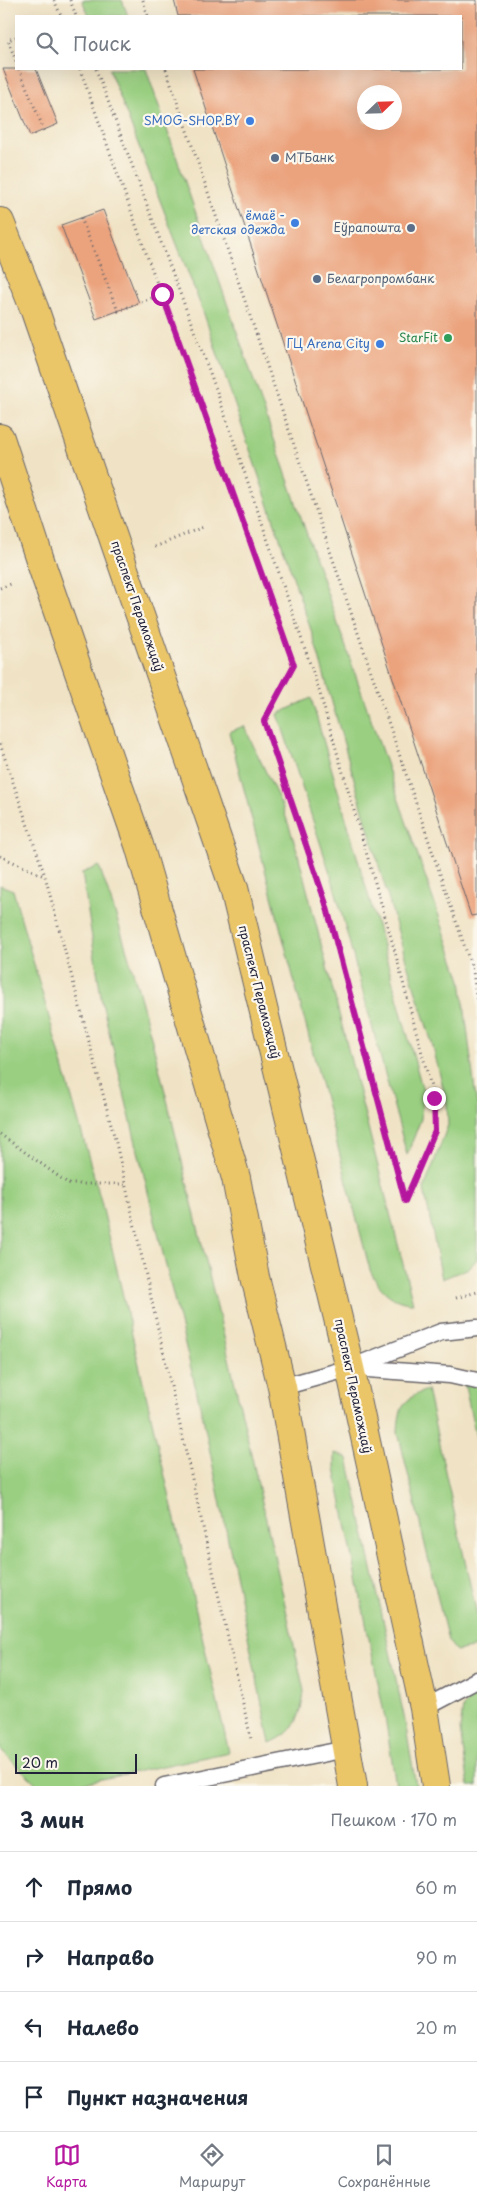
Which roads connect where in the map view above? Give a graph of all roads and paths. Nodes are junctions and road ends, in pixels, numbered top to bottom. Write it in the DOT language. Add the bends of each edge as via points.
graph roads {
  1 [pos="54,0"];
  2 [pos="70,0"];
  3 [pos="143,0"];
  4 [pos="61,15"];
  5 [pos="76,15"];
  6 [pos="148,15"];
  7 [pos="15,37"];
  8 [pos="15,58"];
  9 [pos="19,70"];
  10 [pos="80,70"];
  11 [pos="96,70"];
  12 [pos="166,70"];
  13 [pos="44,130"];
  14 [pos="81,218"];
  15 [pos="0,222"];
  16 [pos="162,294"];
  17 [pos="0,438"];
  18 [pos="203,527"];
  19 [pos="122,560"];
  20 [pos="0,744"];
  21 [pos="0,856"];
  22 [pos="45,876"];
  23 [pos="477,1003"];
  24 [pos="0,1134"];
  25 [pos="126,1184"];
  26 [pos="477,1328"];
  27 [pos="350,1368"];
  28 [pos="477,1382"];
  29 [pos="282,1387"];
  30 [pos="477,1680"];
  31 [pos="424,1708"];
  32 [pos="346,1749"];
  33 [pos="257,1766"];
  34 [pos="164,1786"];
  35 [pos="352,1786"];
  36 [pos="436,1786"];
  1 -- 4 [label="path"];
  2 -- 5 [label="path"];
  3 -- 6 [label="path"];
  7 -- 8 [label="path" via="8,40"];
  9 -- 13 [label="path"];
  10 -- 16 [label="path"];
  11 -- 16 [label="path" via="216,389 315,678 392,941 434,1098 435,1131 405,1201 326,904 264,721 294,665"];
  12 -- 23 [label="path" via="474,972"];
  14 -- 16 [label="path" via="118,310"];
  15 -- 19 [label="main road, праспект Пераможцаў" via="34,308"];
  17 -- 29 [label="main road" via="142,854 236,1178 255,1277"];
  18 -- 19 [label="path"];
  19 -- 27 [label="main road, праспект Пераможцаў" via="234,888"];
  20 -- 22 [label="path"];
  21 -- 22 [label="path"];
  22 -- 25 [label="path"];
  24 -- 25 [label="path" via="69,1184"];
  25 -- 33 [label="path"];
  26 -- 27 [label="lane" via="440,1332"];
  27 -- 28 [label="lane" via="450,1375"];
  27 -- 29 [label="lane"];
  27 -- 31 [label="main road, праспект Пераможцаў"];
  29 -- 32 [label="main road"];
  30 -- 31 [label="lane"];
  31 -- 36 [label="main road, праспект Пераможцаў"];
  32 -- 33 [label="lane"];
  32 -- 35 [label="main road"];
  33 -- 34 [label="lane"];
}
